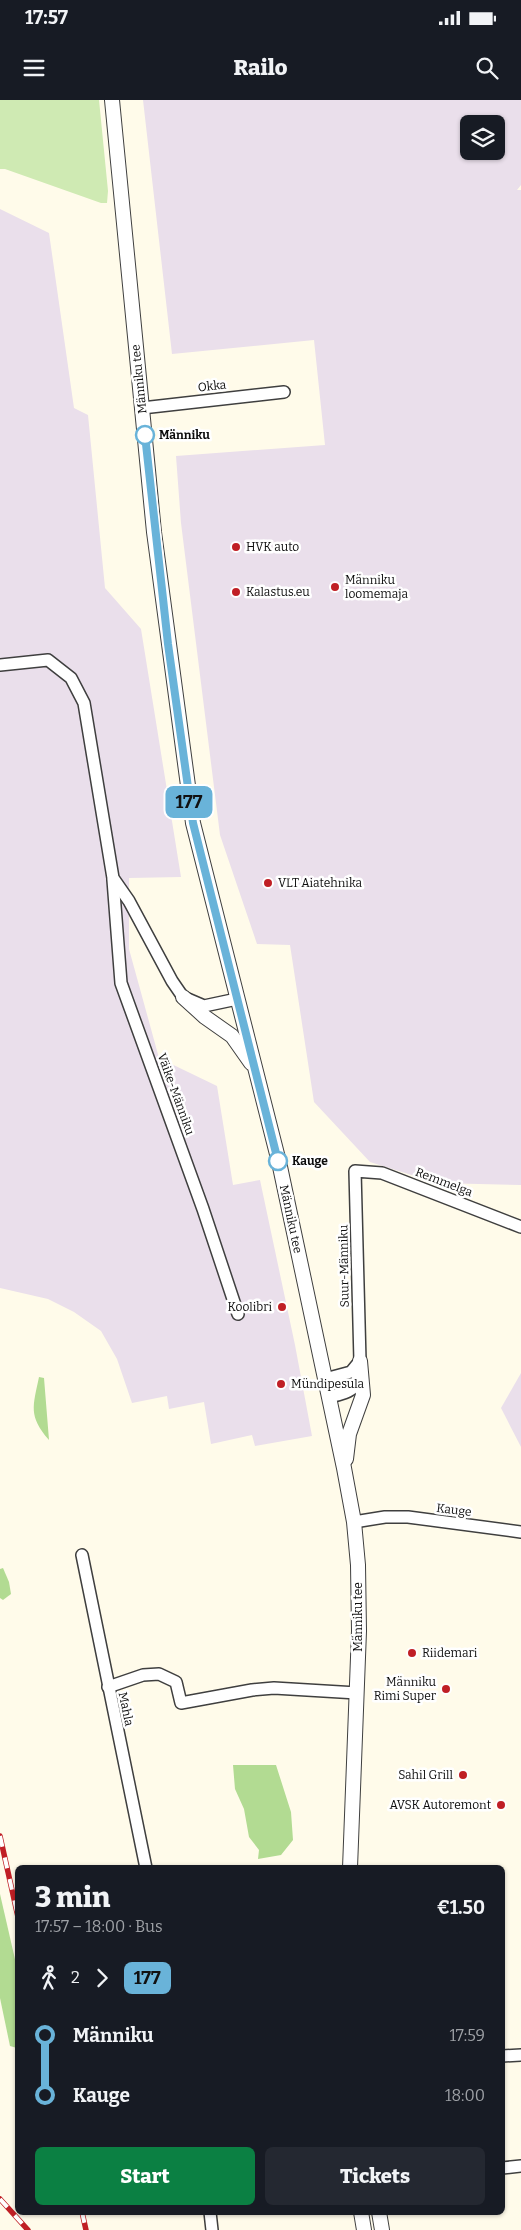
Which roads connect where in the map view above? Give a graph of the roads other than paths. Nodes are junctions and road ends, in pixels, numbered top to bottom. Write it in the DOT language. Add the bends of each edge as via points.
graph roads {
  1 [pos="112,100"];
  2 [pos="284,392"];
  3 [pos="142,408"];
  4 [pos="0,666"];
  5 [pos="113,878"];
  6 [pos="182,997"];
  7 [pos="237,999"];
  8 [pos="254,1067"];
  9 [pos="355,1171"];
  10 [pos="521,1227"];
  11 [pos="238,1314"];
  12 [pos="360,1361"];
  13 [pos="325,1379"];
  14 [pos="329,1397"];
  15 [pos="344,1468"];
  16 [pos="354,1522"];
  17 [pos="521,1532"];
  18 [pos="82,1555"];
  19 [pos="108,1688"];
  20 [pos="357,1693"];
  21 [pos="145,1865"];
  22 [pos="350,1865"];
  23 [pos="521,2055"];
  24 [pos="505,2056"];
  25 [pos="521,2166"];
  26 [pos="505,2168"];
  27 [pos="210,2215"];
  28 [pos="362,2215"];
  29 [pos="380,2215"];
  30 [pos="212,2230"];
  31 [pos="364,2230"];
  32 [pos="382,2230"];
  1 -- 3 [label="street, Männiku tee"];
  2 -- 3 [label="street, Okka"];
  3 -- 7 [label="street, Männiku tee" via="154,532 186,782 201,857"];
  4 -- 5 [label="street, Väike-Männiku" via="48,660 71,678 84,703"];
  5 -- 6 [label="street, Väike-Männiku"];
  5 -- 11 [label="street, Väike-Männiku" via="121,983"];
  6 -- 7 [label="street" via="204,1006"];
  6 -- 8 [label="street" via="232,1036"];
  7 -- 8 [label="street, Männiku tee"];
  8 -- 13 [label="street, Männiku tee"];
  9 -- 10 [label="street, Remmelga" via="382,1173"];
  9 -- 12 [label="street, Suur-Männiku"];
  12 -- 13 [label="street" via="351,1372"];
  12 -- 14 [label="street, Suur-Männiku" via="355,1388"];
  12 -- 15 [label="street" via="363,1395 349,1434"];
  13 -- 14 [label="street, Männiku tee"];
  14 -- 15 [label="street, Männiku tee"];
  15 -- 16 [label="street, Männiku tee"];
  16 -- 17 [label="street, Kauge" via="385,1517 408,1518"];
  16 -- 20 [label="street, Männiku tee" via="360,1599"];
  18 -- 19 [label="street, Mahla"];
  19 -- 20 [label="street" via="143,1675 159,1674 176,1682 181,1703 274,1688"];
  19 -- 21 [label="street, Mahla"];
  20 -- 22 [label="street, Männiku tee"];
  23 -- 24 [label="street"];
  25 -- 26 [label="street"];
  27 -- 30 [label="street"];
  28 -- 31 [label="street"];
  29 -- 32 [label="street"];
}
